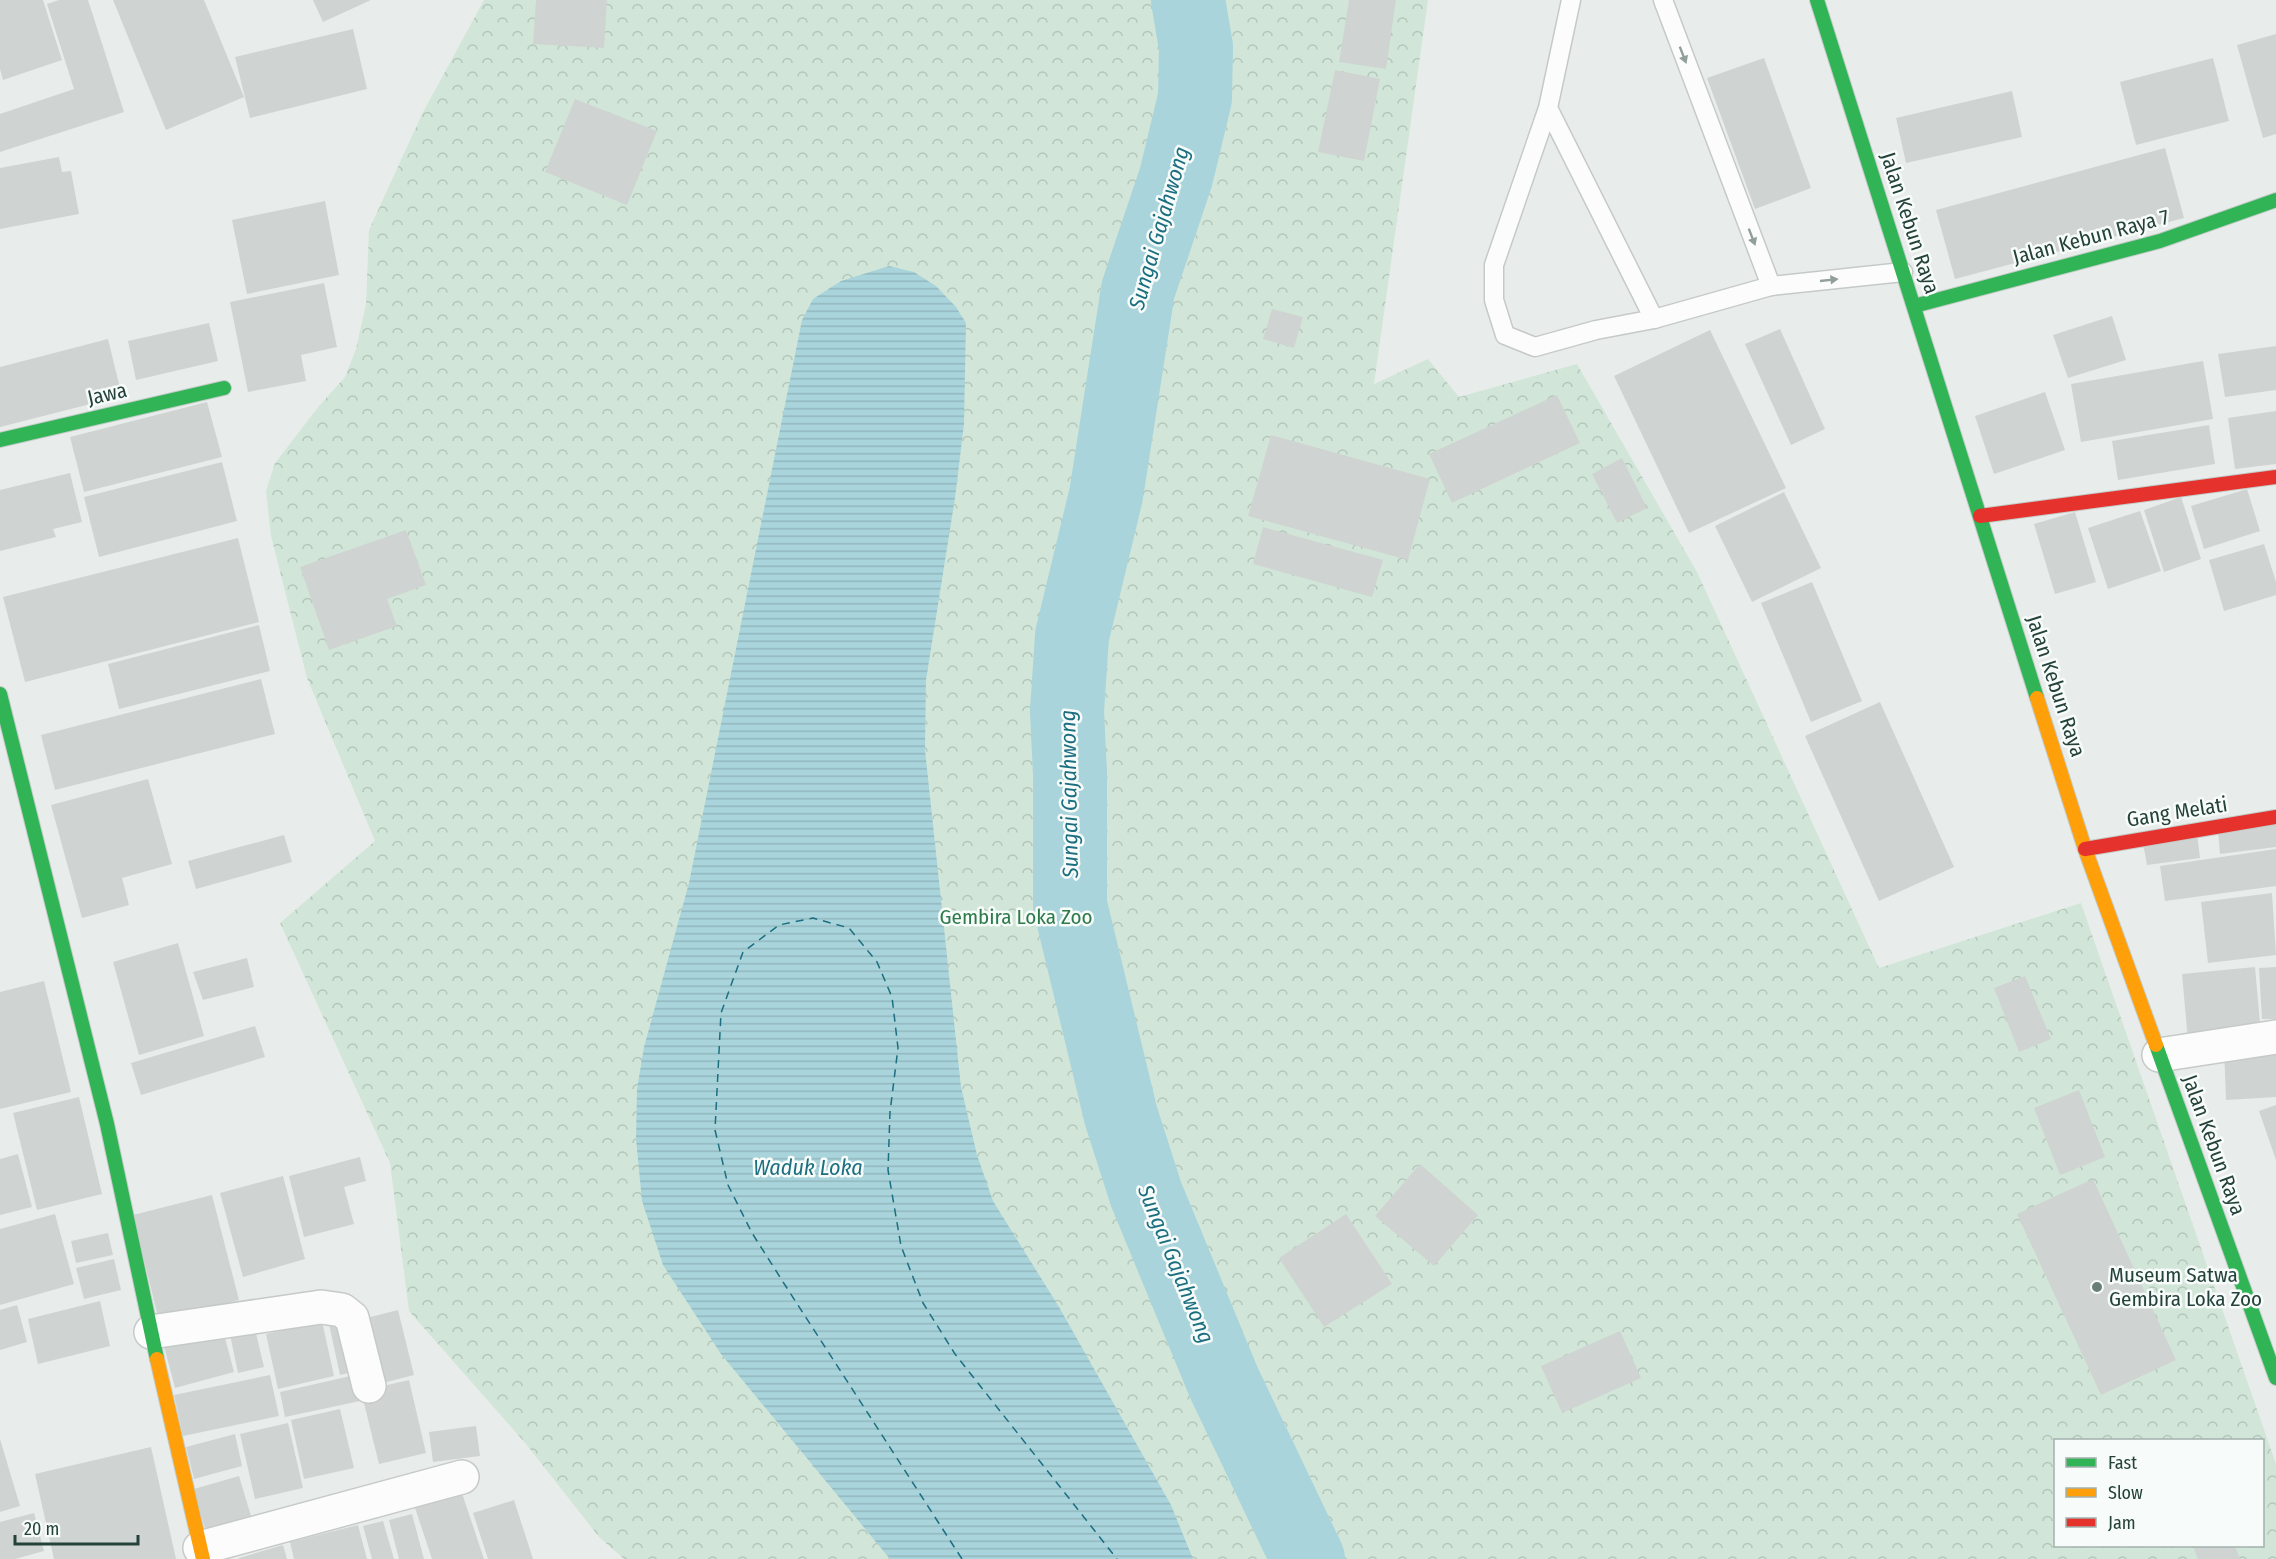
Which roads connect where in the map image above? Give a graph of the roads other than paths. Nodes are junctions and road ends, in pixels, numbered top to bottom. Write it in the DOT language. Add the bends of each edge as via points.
graph roads {
  1 [pos="1571,0"];
  2 [pos="1663,0"];
  3 [pos="1817,0"];
  4 [pos="1548,108"];
  5 [pos="2276,200"];
  6 [pos="1903,272"];
  7 [pos="1771,286"];
  8 [pos="1914,306"];
  9 [pos="1654,319"];
  10 [pos="224,388"];
  11 [pos="0,440"];
  12 [pos="2276,477"];
  13 [pos="1980,516"];
  14 [pos="0,694"];
  15 [pos="2276,817"];
  16 [pos="2085,849"];
  17 [pos="2276,1037"];
  18 [pos="2159,1055"];
  19 [pos="151,1332"];
  20 [pos="2276,1378"];
  21 [pos="369,1386"];
  22 [pos="462,1477"];
  23 [pos="201,1553"];
  1 -- 4 [label="lane"];
  2 -- 7 [label="lane, one-way"];
  3 -- 6 [label="street, Jalan Kebun Raya"];
  4 -- 9 [label="lane"];
  4 -- 9 [label="lane" via="1494,265 1494,300 1505,334 1535,347"];
  5 -- 8 [label="street, Jalan Kebun Raya 7" via="2160,241"];
  7 -- 6 [label="lane, one-way"];
  6 -- 8 [label="street, Jalan Kebun Raya"];
  7 -- 9 [label="lane"];
  8 -- 13 [label="street, Jalan Kebun Raya"];
  10 -- 11 [label="street, Jawa"];
  12 -- 13 [label="street"];
  13 -- 16 [label="street, Jalan Kebun Raya"];
  14 -- 19 [label="street" via="107,1124"];
  15 -- 16 [label="street, Gang Melati"];
  16 -- 18 [label="street, Jalan Kebun Raya"];
  17 -- 18 [label="street"];
  18 -- 20 [label="street, Jalan Kebun Raya"];
  19 -- 21 [label="street" via="321,1307 342,1310 352,1318"];
  19 -- 23 [label="street"];
  22 -- 23 [label="street"];
}
